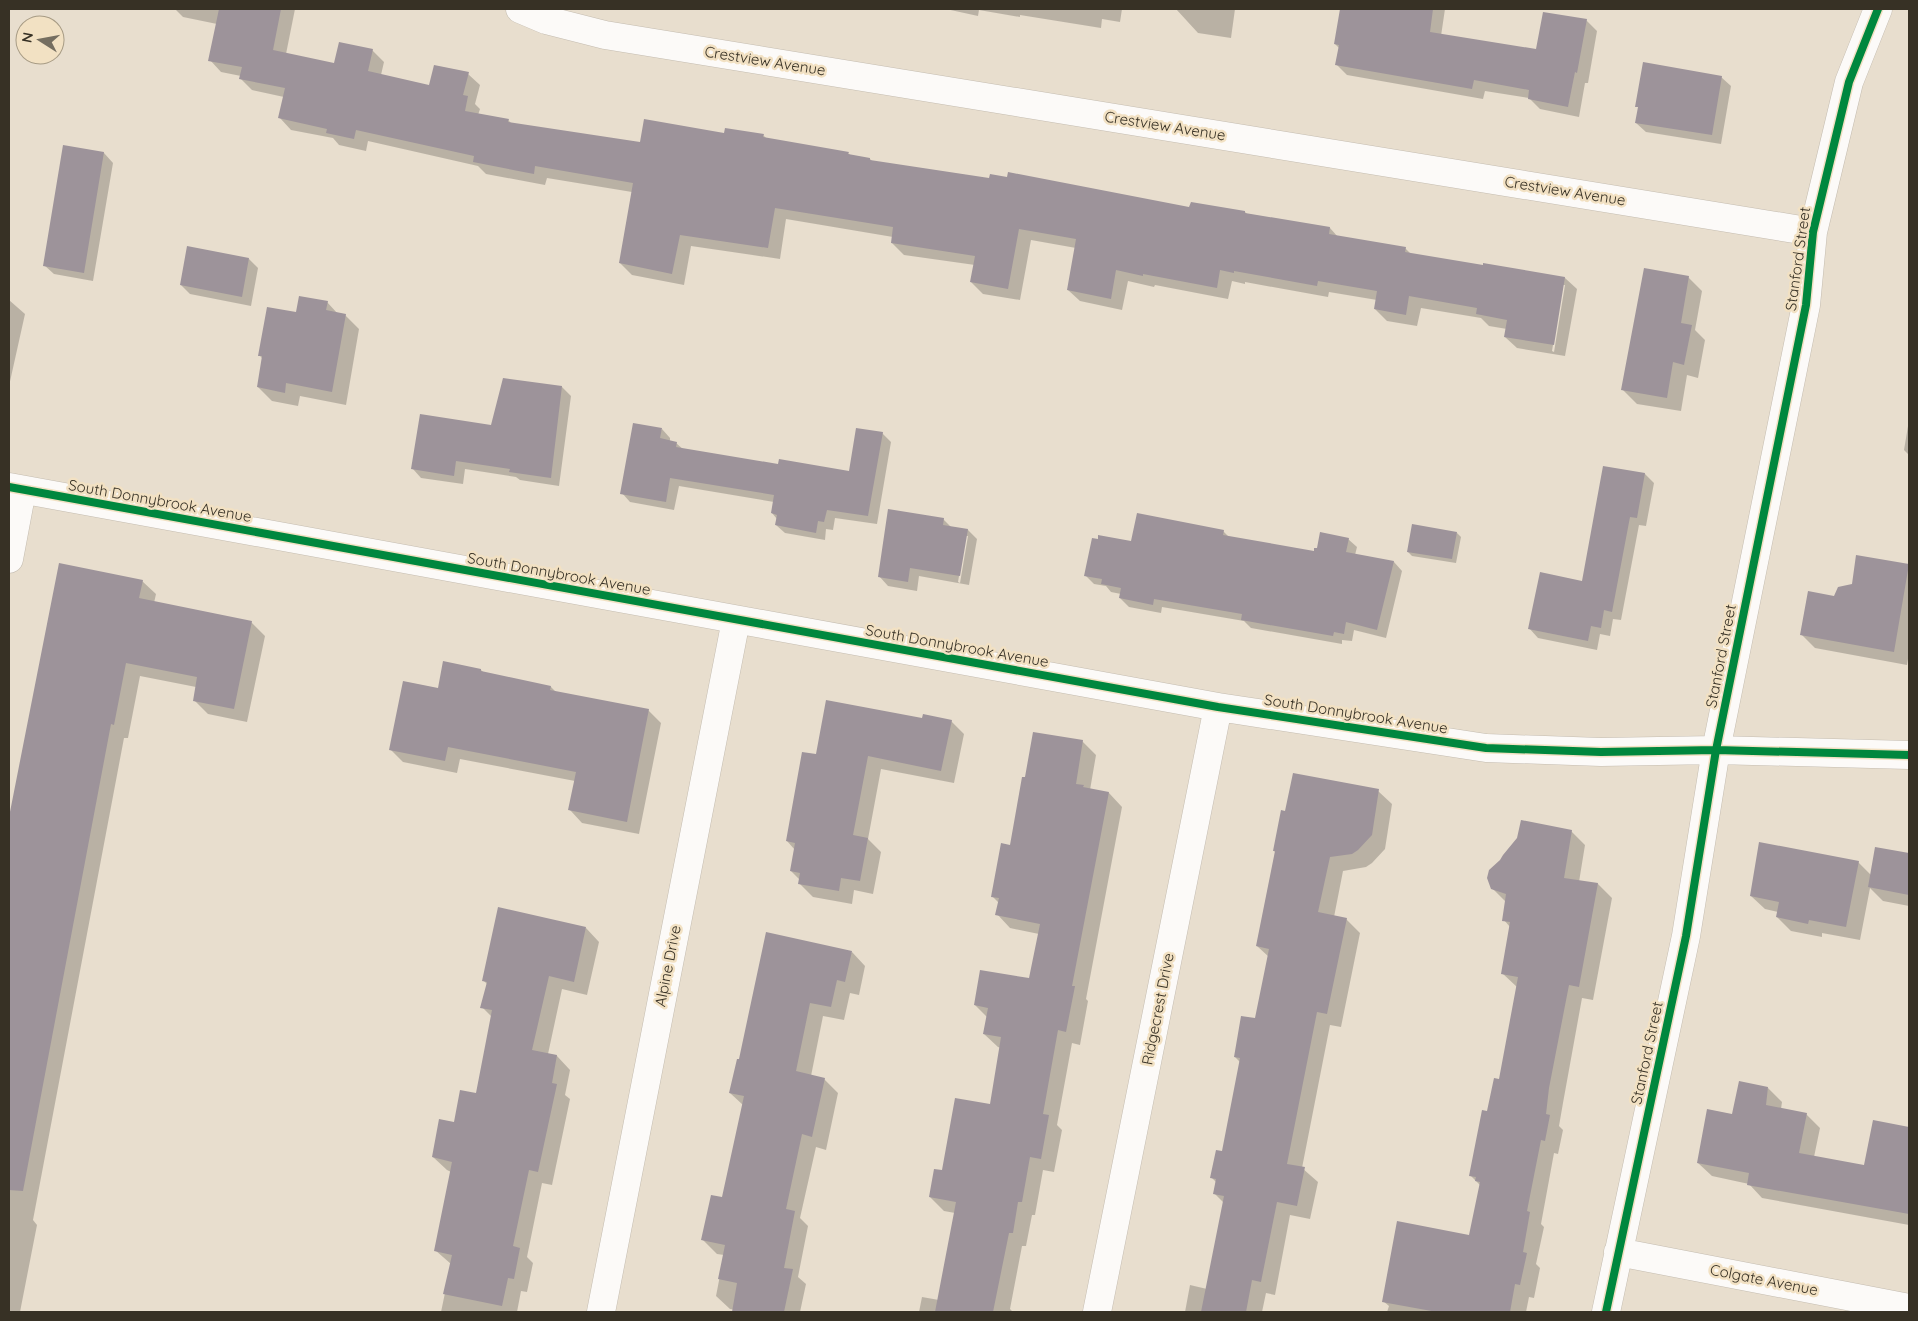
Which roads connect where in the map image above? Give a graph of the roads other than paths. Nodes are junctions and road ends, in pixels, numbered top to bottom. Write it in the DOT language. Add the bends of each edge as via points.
graph roads {
  1 [pos="520,9"];
  2 [pos="1878,9"];
  3 [pos="1813,232"];
  4 [pos="15,489"];
  5 [pos="9,559"];
  6 [pos="736,620"];
  7 [pos="1218,706"];
  8 [pos="1716,750"];
  9 [pos="1909,755"];
  10 [pos="1618,1252"];
  11 [pos="1909,1308"];
  12 [pos="601,1312"];
  13 [pos="1097,1312"];
  14 [pos="1606,1312"];
  1 -- 3 [label="street, Crestview Avenue" via="546,20 605,35"];
  2 -- 3 [label="street, Stanford Street" via="1849,82"];
  3 -- 8 [label="street, Stanford Street" via="1806,304"];
  4 -- 5 [label="street"];
  4 -- 6 [label="street, South Donnybrook Avenue"];
  6 -- 7 [label="street, South Donnybrook Avenue"];
  6 -- 12 [label="street, Alpine Drive"];
  7 -- 8 [label="street, South Donnybrook Avenue" via="1486,748 1601,752"];
  7 -- 13 [label="street, Ridgecrest Drive"];
  8 -- 9 [label="street, South Donnybrook Avenue"];
  8 -- 10 [label="street, Stanford Street" via="1686,936"];
  10 -- 11 [label="street, Colgate Avenue"];
  10 -- 14 [label="street, Stanford Street"];
}
